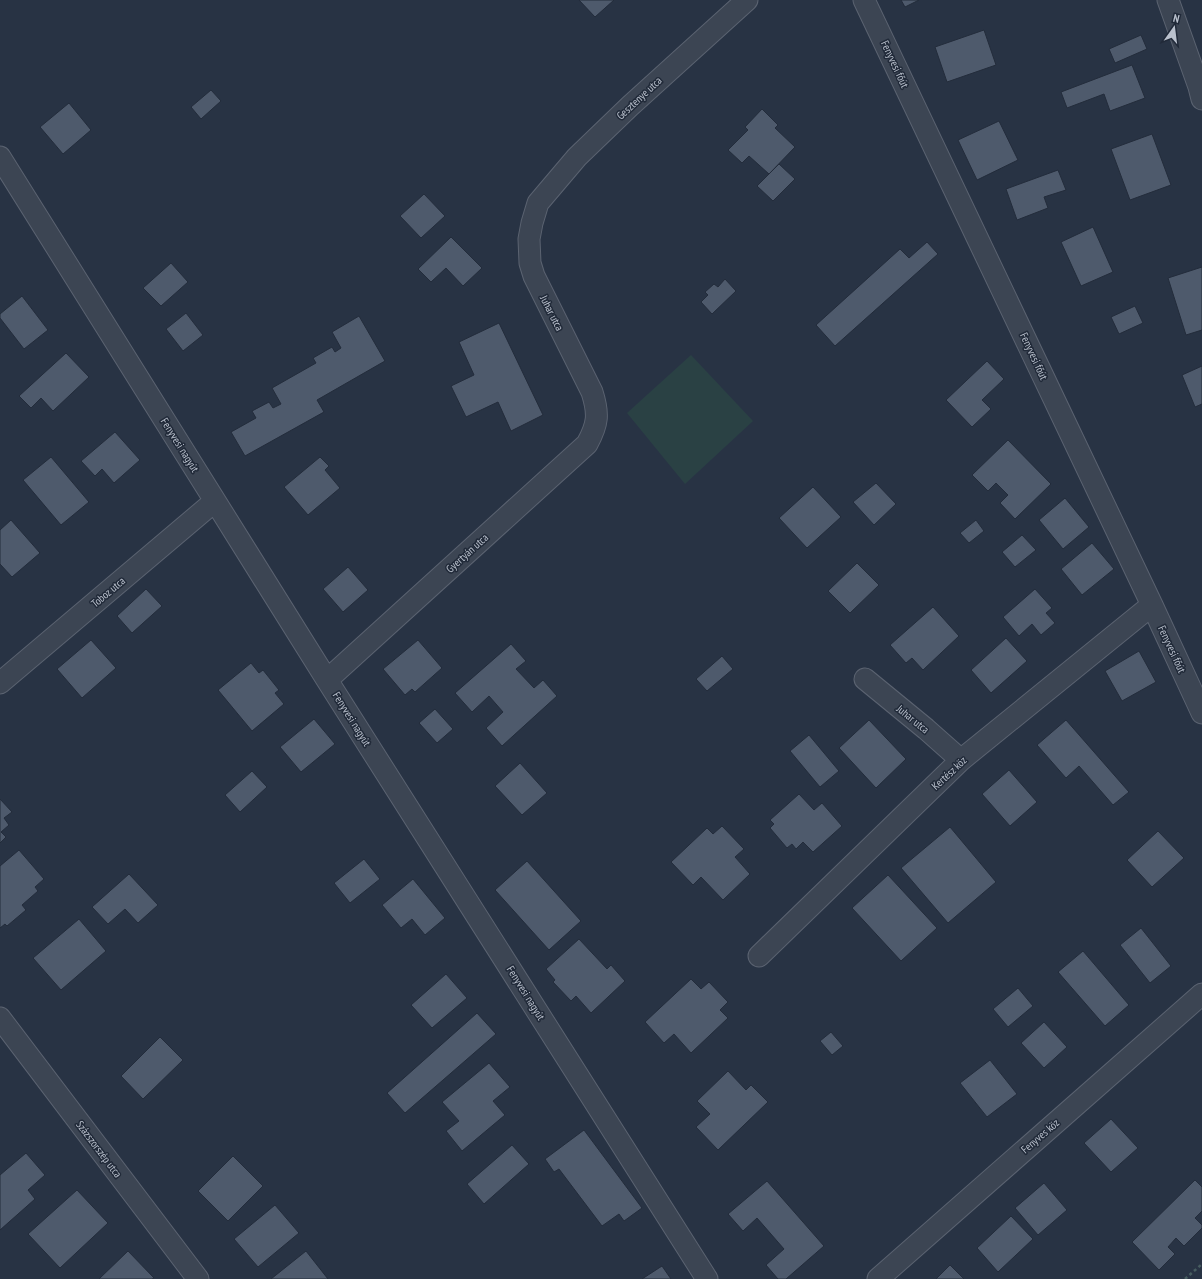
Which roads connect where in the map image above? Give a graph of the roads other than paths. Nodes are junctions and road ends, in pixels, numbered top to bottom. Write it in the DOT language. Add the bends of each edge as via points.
graph roads {
  1 [pos="747,0"];
  2 [pos="864,0"];
  3 [pos="1168,0"];
  4 [pos="1201,91"];
  5 [pos="0,157"];
  6 [pos="538,203"];
  7 [pos="597,419"];
  8 [pos="215,501"];
  9 [pos="1152,605"];
  10 [pos="865,679"];
  11 [pos="327,680"];
  12 [pos="0,683"];
  13 [pos="1202,713"];
  14 [pos="961,760"];
  15 [pos="759,956"];
  16 [pos="1202,994"];
  17 [pos="0,1018"];
  18 [pos="198,1279"];
  19 [pos="708,1279"];
  20 [pos="878,1279"];
  1 -- 6 [label="street, Gesztenye utca" via="576,157"];
  2 -- 9 [label="street, Fenyvesi főút"];
  3 -- 4 [label="street"];
  5 -- 8 [label="street, Fenyvesi nagyút"];
  6 -- 7 [label="street, Juhar utca" via="529,239 530,263 534,276 592,392"];
  7 -- 11 [label="street, Gyertyán utca" via="587,444"];
  8 -- 11 [label="street, Fenyvesi nagyút"];
  8 -- 12 [label="street, Toboz utca"];
  9 -- 13 [label="street, Fenyvesi főút"];
  9 -- 14 [label="street, Kertész köz"];
  10 -- 14 [label="street, Juhar utca"];
  11 -- 19 [label="street, Fenyvesi nagyút"];
  14 -- 15 [label="street, Kertész köz"];
  16 -- 20 [label="street, Fenyves köz"];
  17 -- 18 [label="street, Százszorszép utca"];
}
